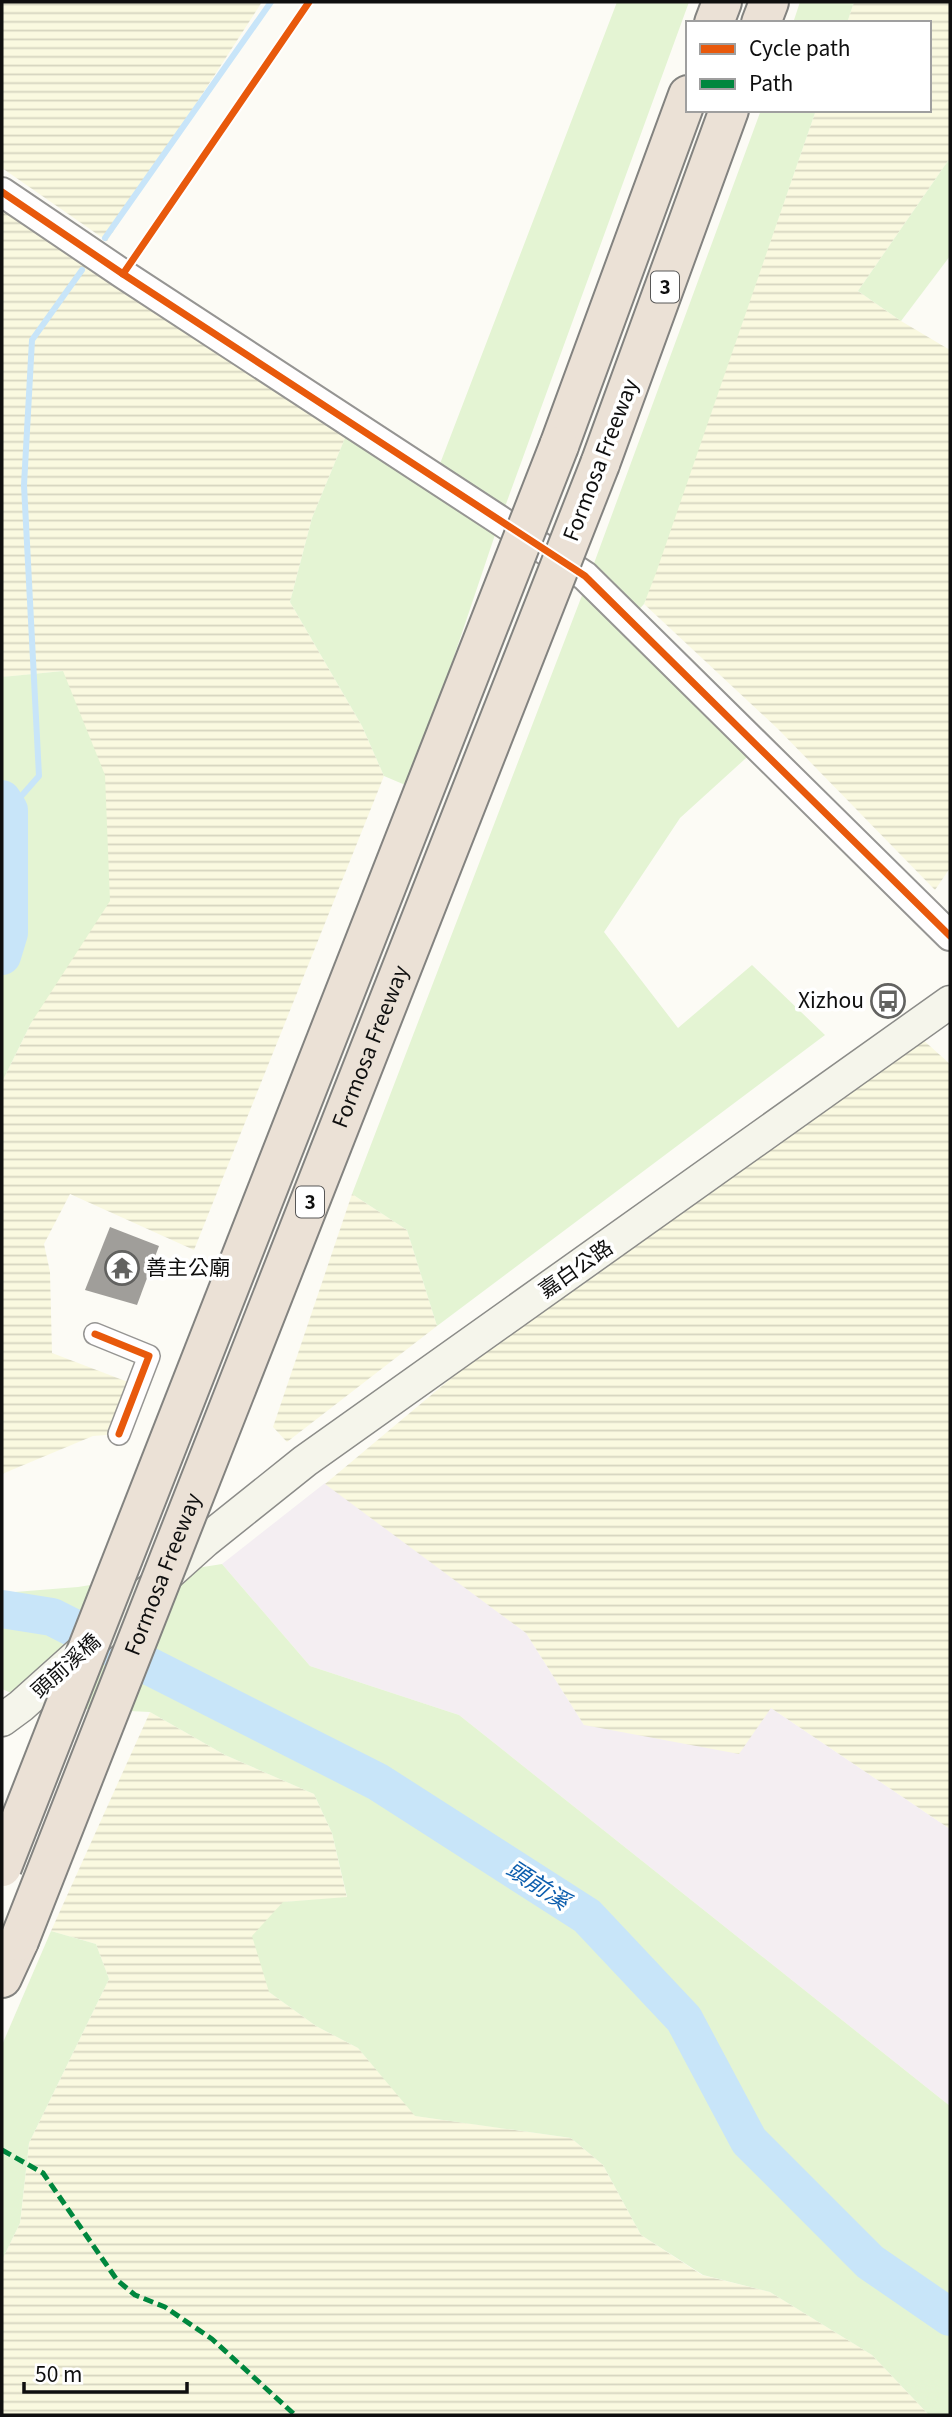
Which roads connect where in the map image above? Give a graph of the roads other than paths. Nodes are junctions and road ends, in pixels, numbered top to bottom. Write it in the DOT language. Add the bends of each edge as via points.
graph roads {
  1 [pos="722,2"];
  2 [pos="769,2"];
  3 [pos="715,21"];
  4 [pos="762,21"];
  5 [pos="686,100"];
  6 [pos="728,112"];
  7 [pos="2,192"];
  8 [pos="950,936"];
  9 [pos="950,1002"];
  10 [pos="95,1334"];
  11 [pos="119,1434"];
  12 [pos="205,1541"];
  13 [pos="12,1713"];
  14 [pos="2,1867"];
  15 [pos="2,1978"];
  1 -- 3 [label="highway"];
  2 -- 4 [label="highway"];
  5 -- 14 [label="highway, Formosa Freeway / 3, bridge" via="559,446"];
  6 -- 15 [label="highway, Formosa Freeway / 3, bridge" via="600,464"];
  7 -- 8 [label="street" via="584,576"];
  9 -- 12 [label="main road, 嘉白公路" via="305,1461"];
  10 -- 11 [label="street" via="149,1356"];
  12 -- 13 [label="main road, 頭前溪橋, bridge"];
}
